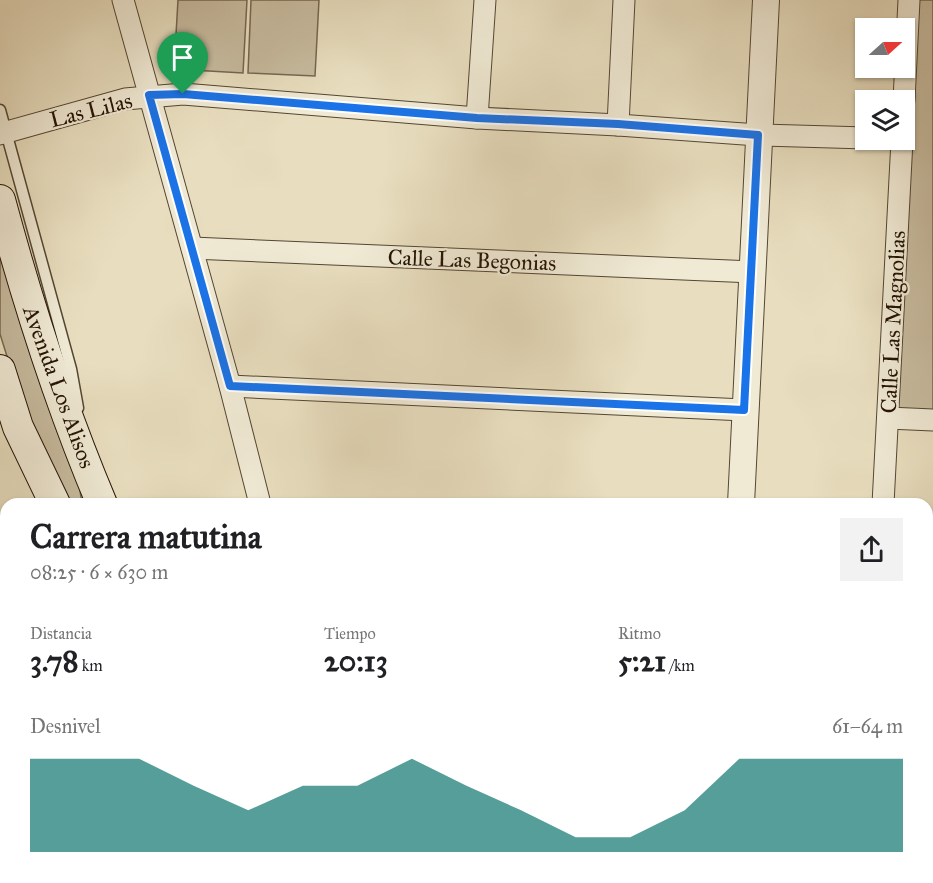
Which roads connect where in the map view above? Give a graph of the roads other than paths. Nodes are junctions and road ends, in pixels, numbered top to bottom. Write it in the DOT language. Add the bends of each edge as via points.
graph roads {
  1 [pos="123,0"];
  2 [pos="485,0"];
  3 [pos="624,0"];
  4 [pos="766,0"];
  5 [pos="909,0"];
  6 [pos="904,90"];
  7 [pos="149,95"];
  8 [pos="0,110"];
  9 [pos="477,118"];
  10 [pos="618,124"];
  11 [pos="3,133"];
  12 [pos="758,135"];
  13 [pos="855,138"];
  14 [pos="901,150"];
  15 [pos="0,200"];
  16 [pos="192,248"];
  17 [pos="753,272"];
  18 [pos="0,370"];
  19 [pos="230,386"];
  20 [pos="744,410"];
  21 [pos="888,418"];
  22 [pos="933,420"];
  23 [pos="97,492"];
  24 [pos="52,498"];
  25 [pos="258,498"];
  26 [pos="741,498"];
  27 [pos="884,498"];
  1 -- 7 [label="street"];
  2 -- 9 [label="street"];
  3 -- 10 [label="street"];
  4 -- 12 [label="street"];
  5 -- 6 [label="street"];
  7 -- 9 [label="street, Las Lilas" via="183,94"];
  7 -- 11 [label="street, Las Lilas"];
  7 -- 16 [label="street"];
  8 -- 11 [label="lane"];
  9 -- 10 [label="street, Las Lilas"];
  10 -- 12 [label="street, Las Lilas"];
  11 -- 23 [label="lane" via="71,369"];
  12 -- 13 [label="street, Las Lilas"];
  12 -- 17 [label="street"];
  14 -- 21 [label="street, Calle Las Magnolias"];
  15 -- 23 [label="main road, Avenida Los Alisos" via="69,424"];
  16 -- 17 [label="street, Calle Las Begonias"];
  16 -- 19 [label="street"];
  17 -- 20 [label="street"];
  18 -- 24 [label="main road, Avenida Los Alisos" via="18,427"];
  19 -- 20 [label="street"];
  19 -- 25 [label="street"];
  20 -- 26 [label="street"];
  21 -- 22 [label="street"];
  21 -- 27 [label="street, Calle Las Magnolias"];
}
